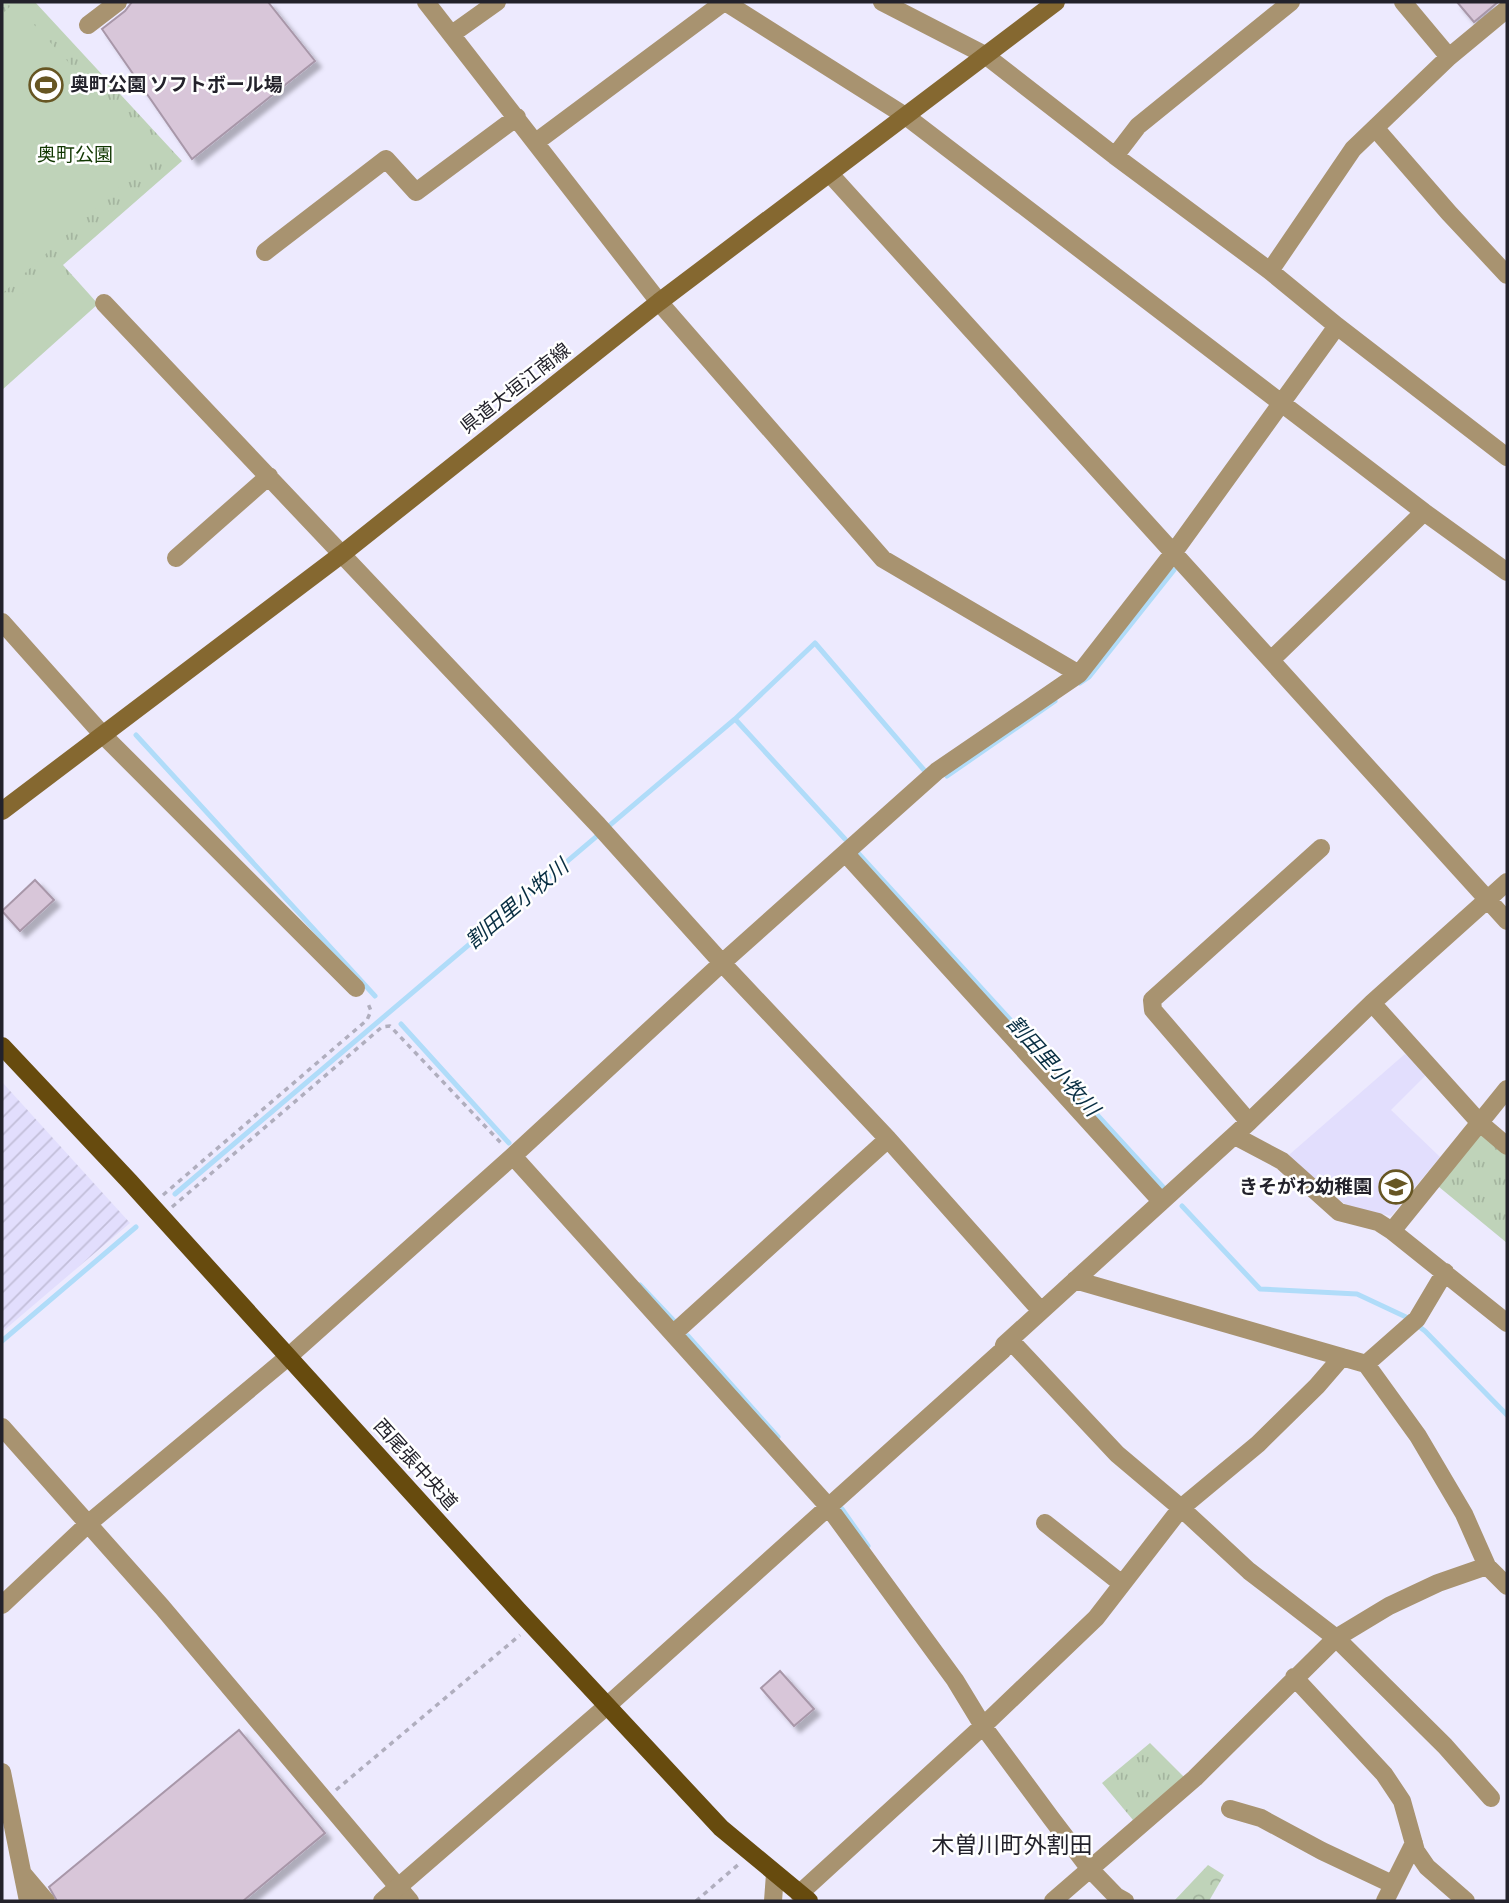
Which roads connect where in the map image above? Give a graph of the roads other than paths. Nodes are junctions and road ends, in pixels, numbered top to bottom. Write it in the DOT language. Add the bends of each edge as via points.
graph roads {
  1 [pos="118,2"];
  2 [pos="426,2"];
  3 [pos="498,2"];
  4 [pos="724,2"];
  5 [pos="883,2"];
  6 [pos="1056,2"];
  7 [pos="1291,2"];
  8 [pos="1403,2"];
  9 [pos="1507,9"];
  10 [pos="88,25"];
  11 [pos="452,34"];
  12 [pos="985,55"];
  13 [pos="1449,57"];
  14 [pos="517,117"];
  15 [pos="907,117"];
  16 [pos="1376,129"];
  17 [pos="536,142"];
  18 [pos="1115,156"];
  19 [pos="830,174"];
  20 [pos="265,252"];
  21 [pos="1270,271"];
  22 [pos="1507,275"];
  23 [pos="659,302"];
  24 [pos="104,303"];
  25 [pos="1337,326"];
  26 [pos="1281,403"];
  27 [pos="1507,457"];
  28 [pos="269,476"];
  29 [pos="1424,512"];
  30 [pos="1174,552"];
  31 [pos="342,554"];
  32 [pos="176,558"];
  33 [pos="1507,572"];
  34 [pos="2,622"];
  35 [pos="1271,660"];
  36 [pos="1079,674"];
  37 [pos="103,734"];
  38 [pos="2,811"];
  39 [pos="1321,848"];
  40 [pos="846,854"];
  41 [pos="1507,882"];
  42 [pos="1488,899"];
  43 [pos="1507,921"];
  44 [pos="722,963"];
  45 [pos="356,988"];
  46 [pos="1372,1003"];
  47 [pos="2,1045"];
  48 [pos="1507,1089"];
  49 [pos="1249,1122"];
  50 [pos="1480,1123"];
  51 [pos="1235,1136"];
  52 [pos="888,1139"];
  53 [pos="1507,1146"];
  54 [pos="513,1156"];
  55 [pos="1161,1201"];
  56 [pos="1392,1231"];
  57 [pos="1445,1272"];
  58 [pos="1075,1280"];
  59 [pos="1041,1311"];
  60 [pos="1507,1323"];
  61 [pos="674,1333"];
  62 [pos="1010,1340"];
  63 [pos="289,1357"];
  64 [pos="1342,1357"];
  65 [pos="1366,1364"];
  66 [pos="2,1427"];
  67 [pos="828,1505"];
  68 [pos="1181,1508"];
  69 [pos="89,1523"];
  70 [pos="1045,1523"];
  71 [pos="1487,1566"];
  72 [pos="1122,1584"];
  73 [pos="1507,1586"];
  74 [pos="2,1605"];
  75 [pos="1336,1637"];
  76 [pos="1294,1677"];
  77 [pos="608,1704"];
  78 [pos="984,1726"];
  79 [pos="2,1772"];
  80 [pos="1491,1798"];
  81 [pos="1230,1810"];
  82 [pos="1414,1843"];
  83 [pos="1089,1868"];
  84 [pos="22,1873"];
  85 [pos="775,1874"];
  86 [pos="1392,1884"];
  87 [pos="397,1887"];
  88 [pos="804,1897"];
  89 [pos="28,1901"];
  90 [pos="47,1901"];
  91 [pos="382,1901"];
  92 [pos="410,1901"];
  93 [pos="773,1901"];
  94 [pos="1053,1901"];
  95 [pos="1125,1901"];
  96 [pos="1385,1901"];
  97 [pos="1466,1901"];
  1 -- 10 [label="street"];
  2 -- 11 [label="street"];
  3 -- 11 [label="street"];
  4 -- 15 [label="street"];
  4 -- 17 [label="street"];
  5 -- 12 [label="street"];
  6 -- 12 [label="main road, 県道大垣江南線"];
  7 -- 18 [label="street" via="1138,126"];
  8 -- 13 [label="street"];
  9 -- 13 [label="street"];
  11 -- 14 [label="street"];
  12 -- 15 [label="main road, 県道大垣江南線"];
  12 -- 18 [label="street"];
  13 -- 16 [label="street"];
  14 -- 17 [label="street"];
  14 -- 20 [label="street" via="416,192 386,159"];
  15 -- 19 [label="main road, 県道大垣江南線"];
  15 -- 26 [label="street"];
  16 -- 21 [label="street" via="1353,149"];
  16 -- 22 [label="street"];
  17 -- 23 [label="street"];
  18 -- 21 [label="street"];
  19 -- 23 [label="main road, 県道大垣江南線"];
  19 -- 30 [label="street"];
  21 -- 25 [label="street"];
  23 -- 31 [label="main road, 県道大垣江南線"];
  23 -- 36 [label="street" via="883,559"];
  24 -- 28 [label="street"];
  25 -- 26 [label="street"];
  25 -- 27 [label="street"];
  26 -- 29 [label="street"];
  26 -- 30 [label="street"];
  28 -- 31 [label="street"];
  28 -- 32 [label="street"];
  29 -- 33 [label="street"];
  29 -- 35 [label="street"];
  30 -- 35 [label="street"];
  30 -- 36 [label="street"];
  31 -- 37 [label="main road, 県道大垣江南線"];
  31 -- 44 [label="street"];
  34 -- 37 [label="street"];
  35 -- 42 [label="street"];
  36 -- 40 [label="street" via="937,771"];
  37 -- 38 [label="main road, 県道大垣江南線"];
  37 -- 45 [label="street"];
  39 -- 49 [label="street" via="1152,1000 1153,1010"];
  40 -- 44 [label="street"];
  40 -- 55 [label="street"];
  41 -- 42 [label="street"];
  42 -- 43 [label="street"];
  42 -- 46 [label="street"];
  44 -- 52 [label="street"];
  44 -- 54 [label="street"];
  46 -- 49 [label="street"];
  46 -- 50 [label="street"];
  47 -- 63 [label="main road, 西尾張中央道"];
  48 -- 50 [label="street"];
  49 -- 51 [label="street"];
  50 -- 53 [label="street"];
  50 -- 56 [label="street"];
  51 -- 55 [label="street"];
  51 -- 56 [label="street" via="1282,1161 1339,1212 1378,1222"];
  52 -- 59 [label="street"];
  52 -- 61 [label="street"];
  54 -- 61 [label="street"];
  54 -- 63 [label="street"];
  55 -- 58 [label="street"];
  56 -- 57 [label="street"];
  57 -- 60 [label="street"];
  57 -- 65 [label="street" via="1414,1322"];
  58 -- 59 [label="street"];
  58 -- 64 [label="street"];
  59 -- 62 [label="street"];
  61 -- 67 [label="street"];
  62 -- 67 [label="street"];
  62 -- 68 [label="street" via="1117,1454"];
  63 -- 69 [label="street"];
  63 -- 77 [label="main road, 西尾張中央道"];
  64 -- 65 [label="street"];
  64 -- 68 [label="street" via="1258,1444"];
  65 -- 71 [label="street" via="1418,1436 1464,1514"];
  66 -- 69 [label="street"];
  67 -- 77 [label="street"];
  67 -- 78 [label="street"];
  68 -- 72 [label="street"];
  68 -- 75 [label="street" via="1249,1570"];
  69 -- 74 [label="street"];
  69 -- 87 [label="street"];
  70 -- 72 [label="street"];
  71 -- 73 [label="street"];
  71 -- 75 [label="street" via="1389,1606"];
  72 -- 78 [label="street" via="1096,1618"];
  75 -- 76 [label="street"];
  75 -- 80 [label="street"];
  76 -- 82 [label="street" via="1384,1774 1402,1801"];
  76 -- 83 [label="street" via="1195,1779"];
  77 -- 85 [label="main road, 西尾張中央道" via="722,1828"];
  77 -- 87 [label="street"];
  78 -- 83 [label="street"];
  78 -- 88 [label="street"];
  79 -- 84 [label="street"];
  81 -- 86 [label="street" via="1261,1818"];
  82 -- 86 [label="street"];
  82 -- 97 [label="street" via="1427,1867"];
  83 -- 94 [label="street"];
  83 -- 95 [label="street"];
  84 -- 89 [label="street"];
  84 -- 90 [label="street"];
  85 -- 88 [label="main road, 西尾張中央道"];
  85 -- 93 [label="street"];
  86 -- 96 [label="street"];
  87 -- 91 [label="street"];
  87 -- 92 [label="street"];
}
